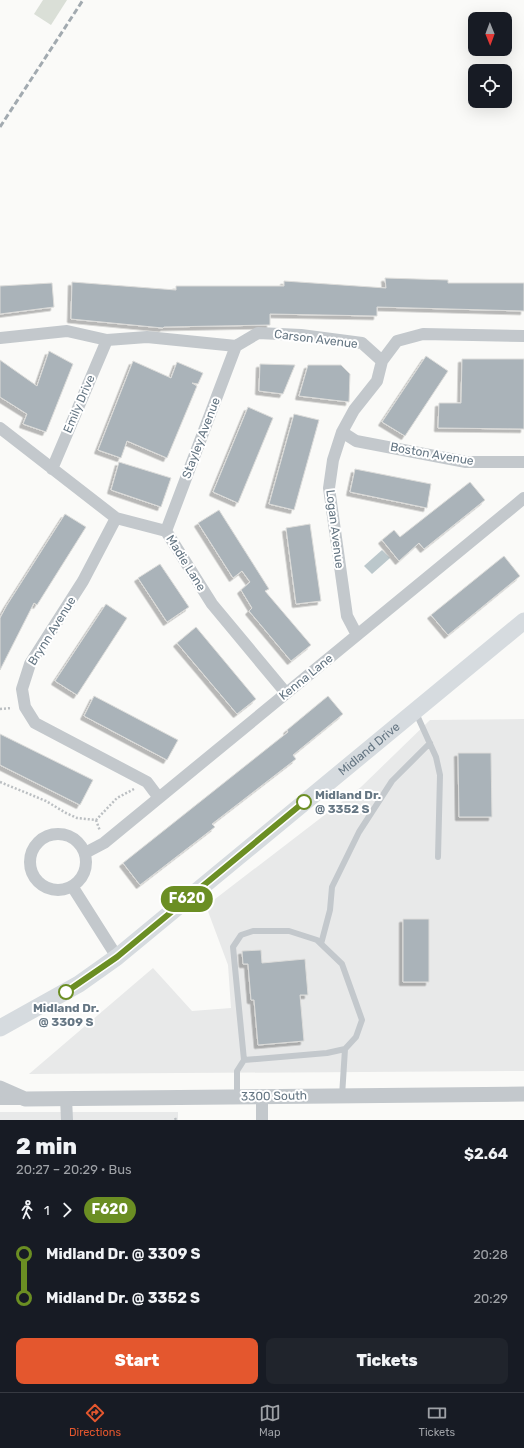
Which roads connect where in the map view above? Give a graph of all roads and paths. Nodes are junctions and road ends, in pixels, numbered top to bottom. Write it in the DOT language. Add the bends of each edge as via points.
graph roads {
  1 [pos="524,336"];
  2 [pos="0,338"];
  3 [pos="107,340"];
  4 [pos="236,346"];
  5 [pos="382,361"];
  6 [pos="0,428"];
  7 [pos="342,432"];
  8 [pos="524,462"];
  9 [pos="52,469"];
  10 [pos="524,498"];
  11 [pos="116,518"];
  12 [pos="166,531"];
  13 [pos="524,621"];
  14 [pos="357,635"];
  15 [pos="286,693"];
  16 [pos="415,711"];
  17 [pos="430,743"];
  18 [pos="0,782"];
  19 [pos="147,782"];
  20 [pos="159,798"];
  21 [pos="85,853"];
  22 [pos="438,857"];
  23 [pos="72,886"];
  24 [pos="321,944"];
  25 [pos="117,957"];
  26 [pos="0,1028"];
  27 [pos="345,1048"];
  28 [pos="244,1060"];
  29 [pos="0,1088"];
  30 [pos="524,1094"];
  31 [pos="262,1096"];
  32 [pos="342,1096"];
  33 [pos="236,1097"];
  34 [pos="66,1098"];
  35 [pos="0,1099"];
  36 [pos="25,1099"];
  37 [pos="66,1120"];
  38 [pos="262,1120"];
  1 -- 5 [label="street" via="423,334 397,341"];
  2 -- 3 [label="street" via="67,331"];
  3 -- 4 [label="street" via="146,337"];
  3 -- 9 [label="street, Emily Drive"];
  4 -- 5 [label="street, Carson Avenue" via="258,333 301,335 362,343"];
  4 -- 12 [label="street, Stayley Avenue"];
  5 -- 7 [label="street, Logan Avenue" via="377,381 354,410"];
  6 -- 9 [label="street, Madie Lane"];
  7 -- 8 [label="street, Boston Avenue" via="356,440 466,462"];
  7 -- 14 [label="street, Logan Avenue" via="333,460 329,488 347,616"];
  9 -- 11 [label="street, Madie Lane"];
  10 -- 14 [label="street, Kenna Lane"];
  11 -- 12 [label="street, Madie Lane"];
  11 -- 19 [label="street, Brynn Avenue" via="83,581 30,664 22,689 24,706 35,723"];
  12 -- 15 [label="street, Madie Lane" via="212,604"];
  13 -- 16 [label="main road, Midland Drive"];
  14 -- 15 [label="street, Kenna Lane"];
  15 -- 20 [label="street, Kenna Lane"];
  16 -- 17 [label="lane"];
  16 -- 25 [label="main road, Midland Drive"];
  17 -- 22 [label="lane" via="440,775"];
  17 -- 24 [label="lane" via="392,781 359,832 332,887 330,910"];
  18 -- 19 [label="path" via="46,801 66,814 96,820 117,798"];
  19 -- 20 [label="street, Brynn Avenue"];
  20 -- 21 [label="street, Kenna Lane" via="104,843"];
  21 -- 23 [label="street" via="85,871 80,880"];
  21 -- 23 [label="street" via="75,839 61,833 42,838 31,852 31,871 44,887 54,890"];
  23 -- 25 [label="street"];
  24 -- 27 [label="lane" via="342,964 362,1020 356,1037"];
  24 -- 28 [label="lane" via="317,940 289,931 253,931 241,935 233,947"];
  25 -- 26 [label="main road, Midland Drive" via="79,984"];
  27 -- 28 [label="lane" via="327,1053"];
  27 -- 32 [label="lane"];
  28 -- 33 [label="lane" via="237,1071"];
  29 -- 36 [label="street, 3300 South"];
  30 -- 32 [label="street, 3300 South"];
  31 -- 32 [label="street, 3300 South"];
  31 -- 33 [label="street, 3300 South"];
  31 -- 38 [label="street"];
  33 -- 34 [label="street, 3300 South"];
  34 -- 36 [label="street, 3300 South"];
  34 -- 37 [label="street"];
  35 -- 36 [label="street, 3300 South"];
}
